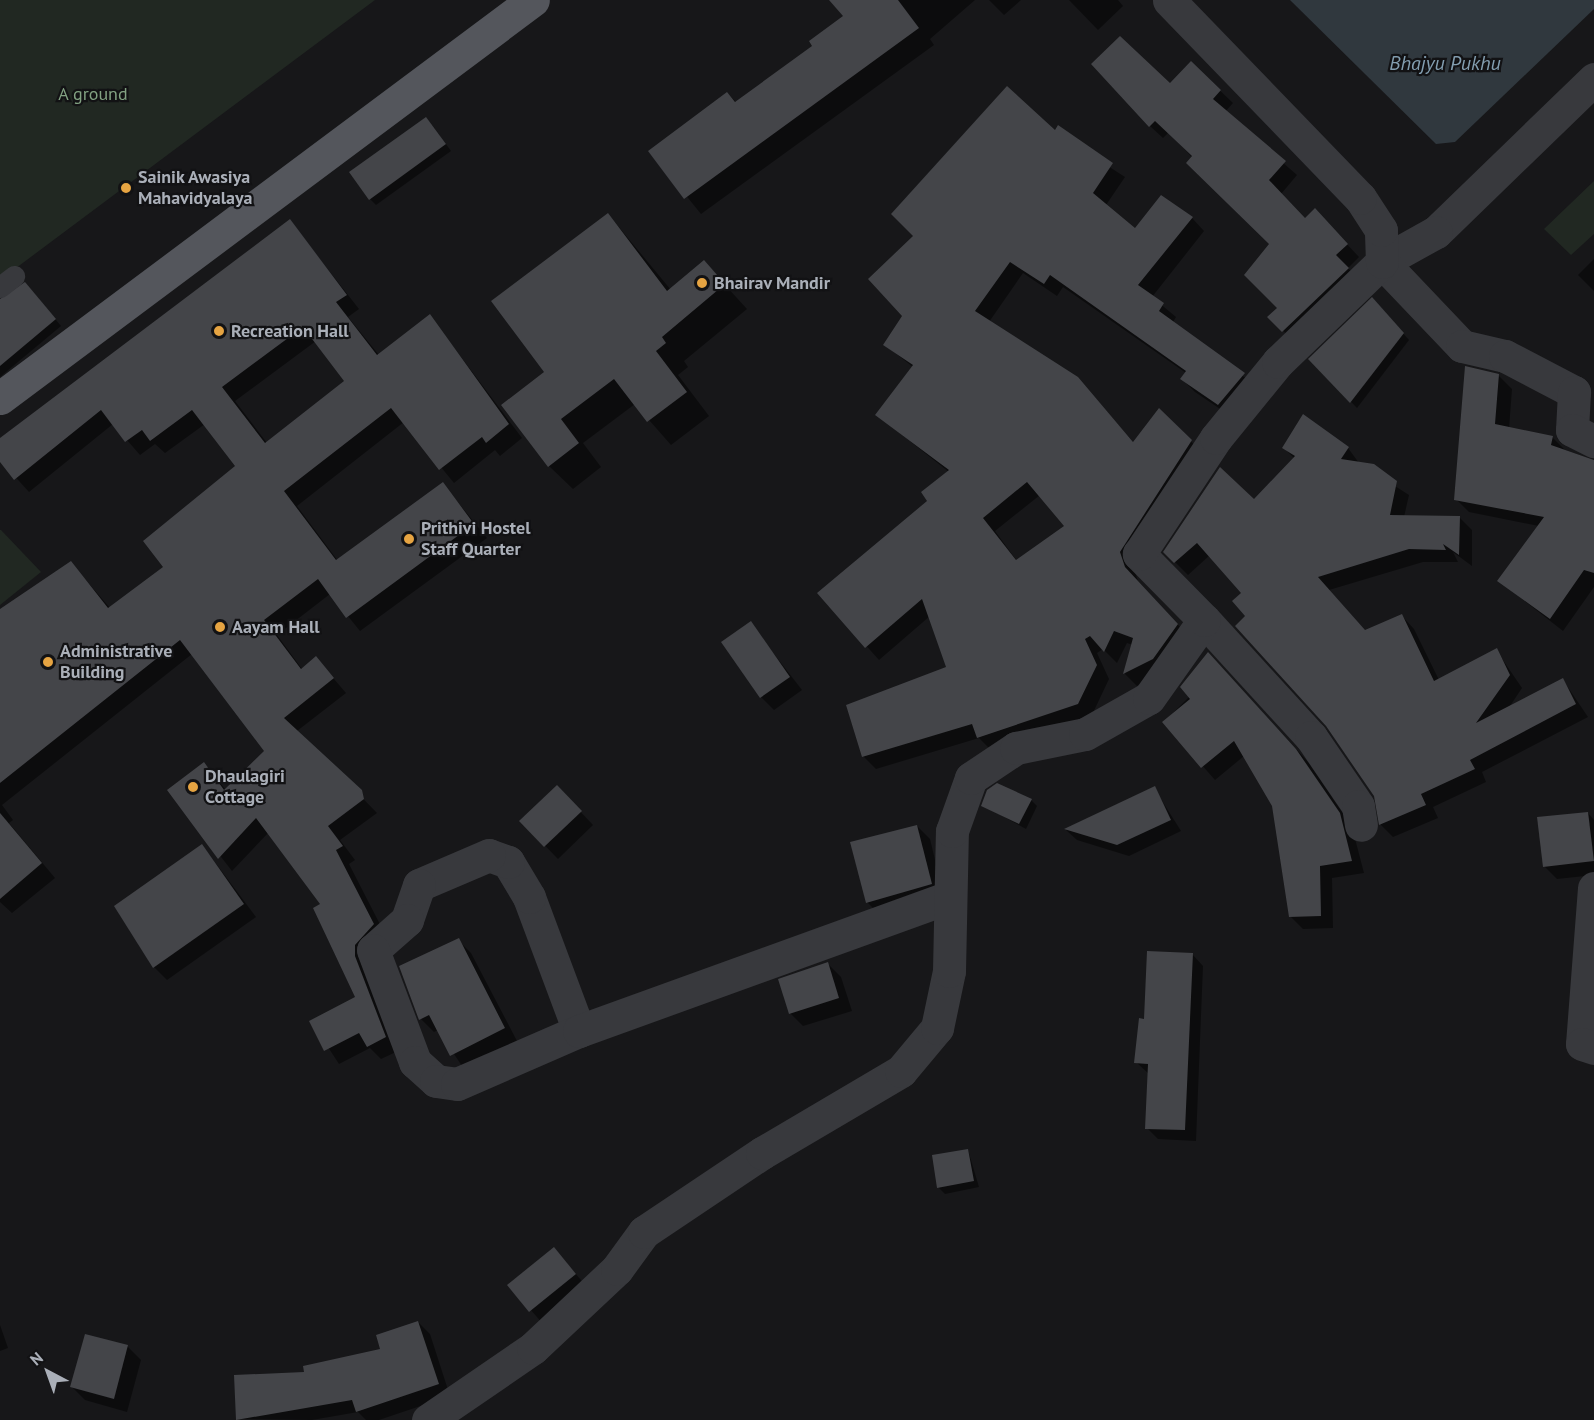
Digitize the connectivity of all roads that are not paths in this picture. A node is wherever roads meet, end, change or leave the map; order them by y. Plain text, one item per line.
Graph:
1 (1169, 0) edge
2 (522, 3) edge
3 (1594, 79) edge
4 (1382, 262) junction
5 (0, 398) edge
6 (1594, 441) edge
7 (1204, 620) junction
8 (1361, 825) dead end
9 (1594, 888) edge
10 (947, 898) junction
11 (579, 1031) junction
12 (1594, 1048) edge
13 (428, 1420) edge

1 - 4 street
2 - 5 main road
3 - 4 street
4 - 6 street
4 - 7 street
7 - 8 street
7 - 10 street
9 - 12 street
10 - 11 street
10 - 13 street
11 - 11 street

